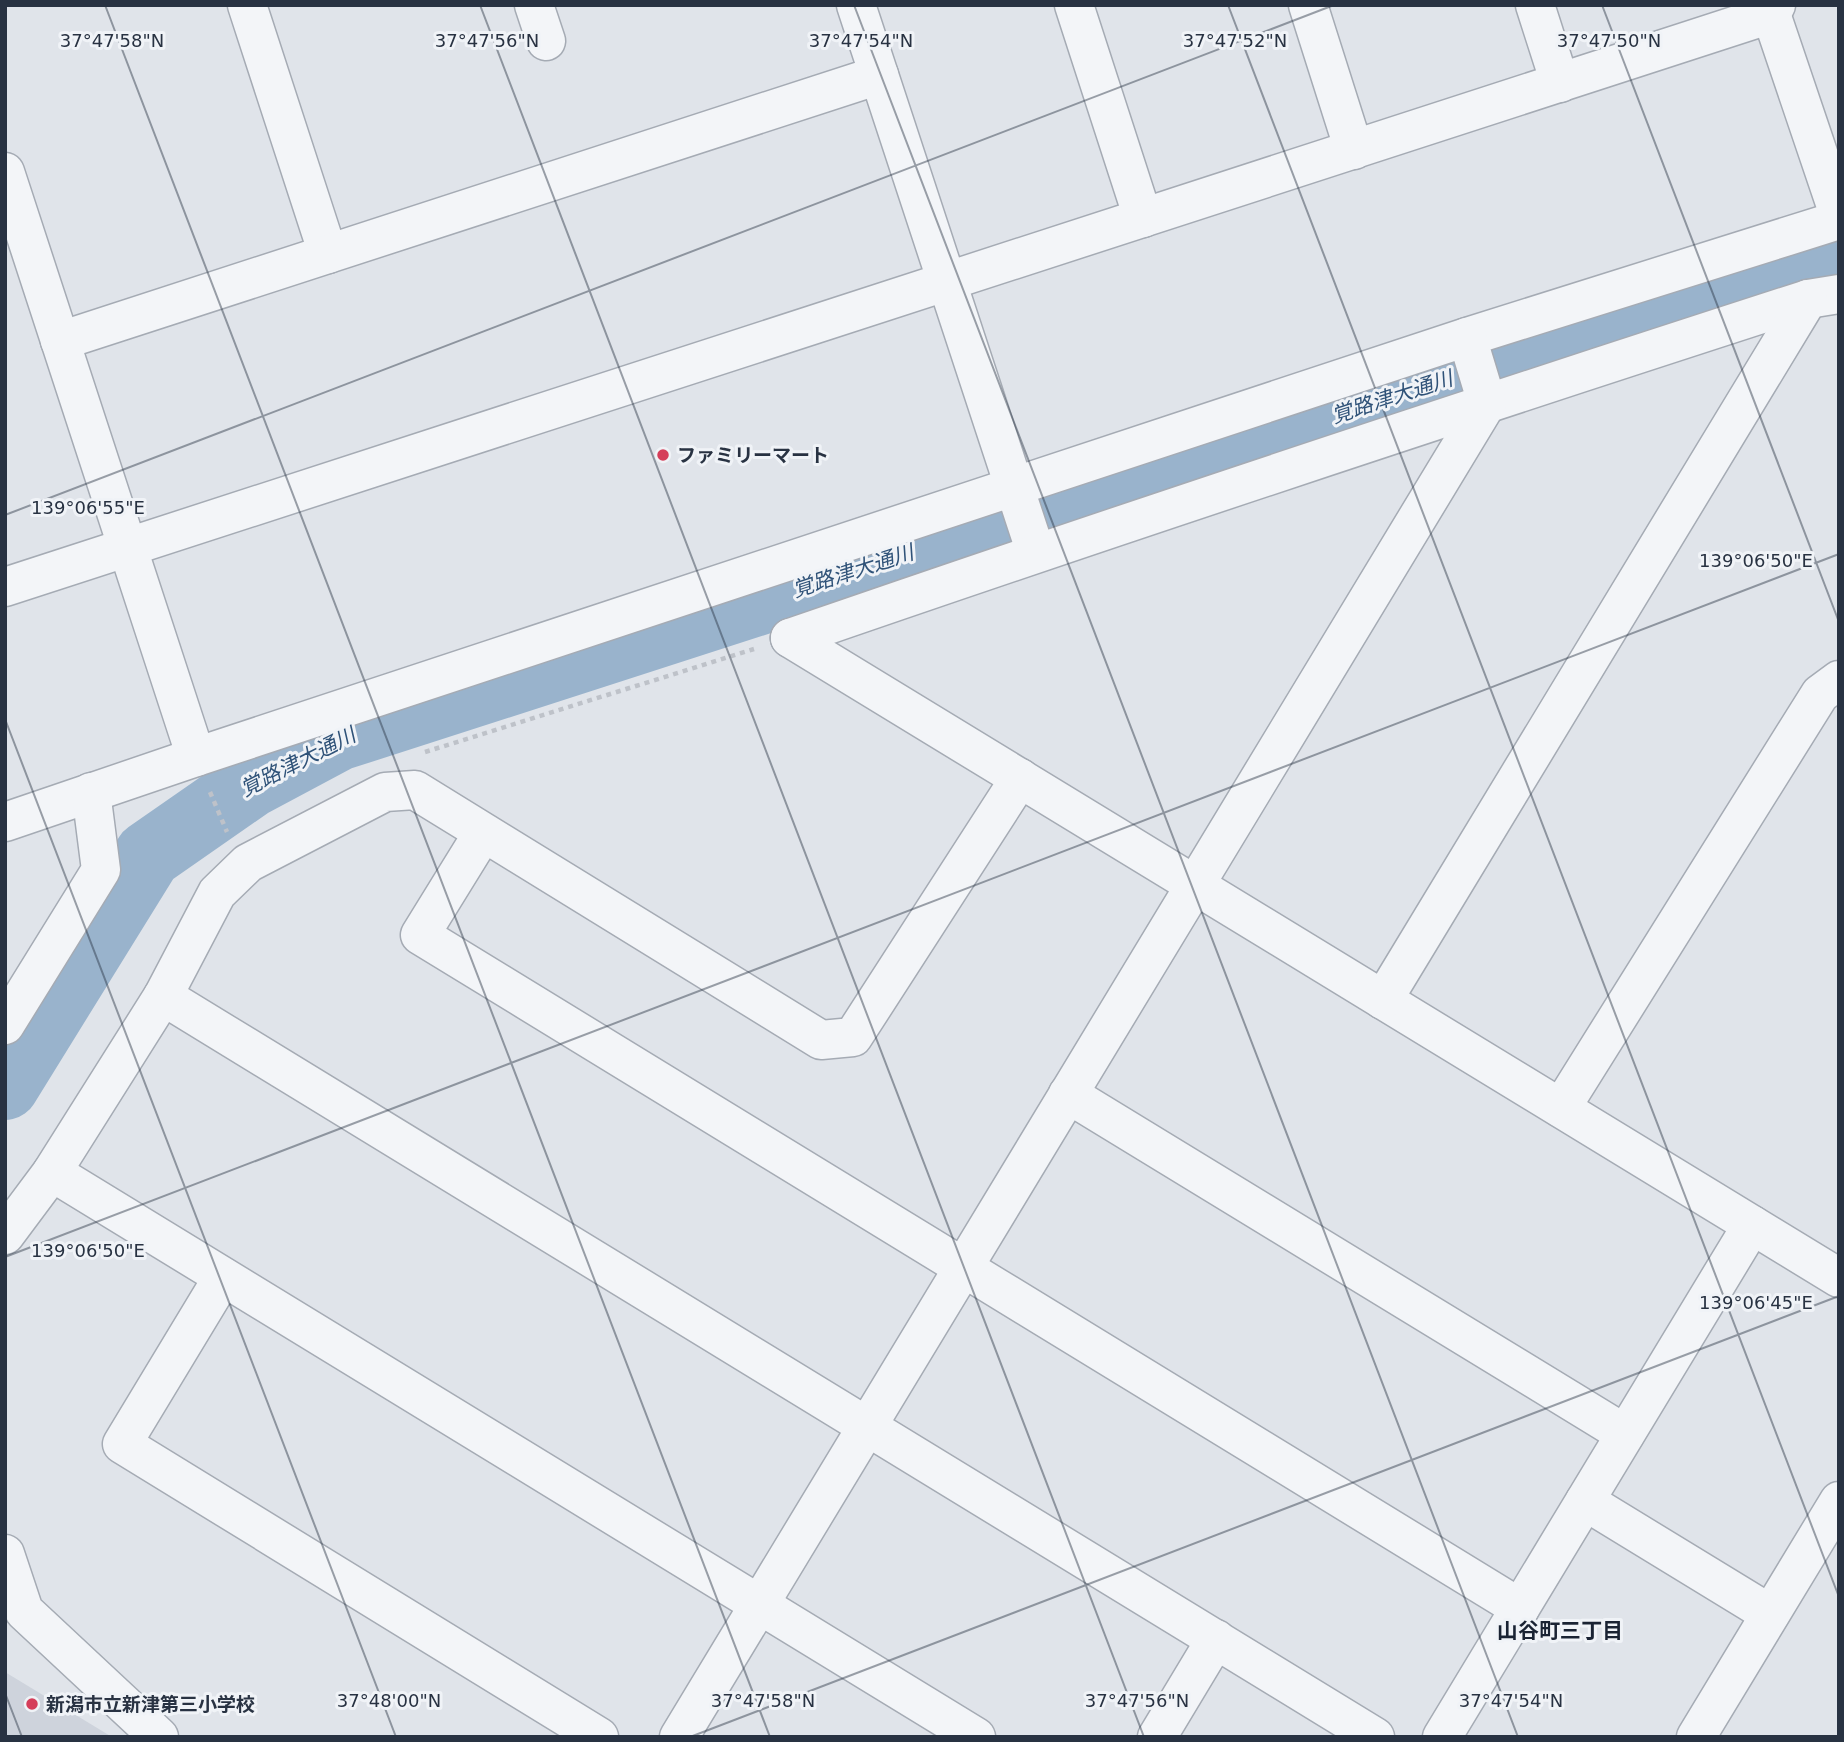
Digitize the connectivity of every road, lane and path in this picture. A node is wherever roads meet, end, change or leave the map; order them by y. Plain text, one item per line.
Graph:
1 (247, 5) edge
2 (856, 5) edge
3 (1074, 5) edge
4 (1308, 5) edge
5 (1535, 5) edge
6 (1772, 8) edge
7 (879, 75) junction
8 (1560, 83) junction
9 (1354, 149) junction
10 (5, 172) edge
11 (1839, 215) edge
12 (1143, 218) junction
13 (1839, 220) edge
14 (328, 254) junction
15 (946, 282) junction
16 (1824, 296) edge
17 (1467, 337) junction
18 (60, 341) junction
19 (1487, 402) junction
20 (1012, 486) junction
21 (128, 548) junction
22 (1036, 553) junction
23 (5, 587) edge
24 (1839, 680) edge
25 (196, 757) junction
26 (1020, 778) junction
27 (92, 792) junction
28 (5, 822) edge
29 (483, 832) junction
30 (229, 838) dead end
31 (1195, 885) junction
32 (163, 996) junction
33 (1383, 1000) junction
34 (5, 1025) edge
35 (1068, 1094) junction
36 (1561, 1108) junction
37 (52, 1171) junction
38 (1752, 1225) junction
39 (5, 1235) edge
40 (963, 1268) junction
41 (223, 1277) junction
42 (1839, 1278) edge
43 (867, 1426) junction
44 (1625, 1434) junction
45 (1585, 1500) junction
46 (1839, 1501) edge
47 (5, 1554) edge
48 (759, 1604) junction
49 (1520, 1608) junction
50 (1770, 1614) junction
51 (15, 1618) edge
52 (1216, 1639) junction
53 (159, 1737) edge
54 (599, 1737) edge
55 (679, 1737) edge
56 (976, 1737) edge
57 (1157, 1737) edge
58 (1375, 1737) edge
59 (1442, 1737) edge
60 (1696, 1737) edge

1 - 14 street
2 - 7 street
3 - 12 street
4 - 9 street
5 - 8 street
6 - 8 street
6 - 11 street
7 - 14 street
7 - 15 street
8 - 9 street
9 - 12 street
10 - 18 street
12 - 15 street
13 - 17 street
14 - 18 street
15 - 20 street
15 - 21 street
16 - 19 street
16 - 33 street
17 - 19 street
17 - 20 street
18 - 21 street
19 - 22 street
19 - 31 street
20 - 22 street
20 - 25 street
21 - 23 street
21 - 25 street
22 - 26 street
24 - 36 street
25 - 27 street
25 - 30 path
26 - 29 street
26 - 31 street
27 - 28 street
27 - 34 street
29 - 32 street
29 - 40 street
31 - 33 street
31 - 35 street
32 - 37 street
32 - 43 street
33 - 36 street
35 - 40 street
35 - 44 street
36 - 38 street
37 - 39 street
37 - 41 street
38 - 42 street
38 - 44 street
40 - 43 street
40 - 49 street
41 - 48 street
41 - 54 street
43 - 48 street
43 - 52 street
44 - 45 street
45 - 49 street
45 - 50 street
46 - 50 street
47 - 51 street
48 - 55 street
48 - 56 street
49 - 59 street
50 - 60 street
51 - 53 street
52 - 57 street
52 - 58 street

